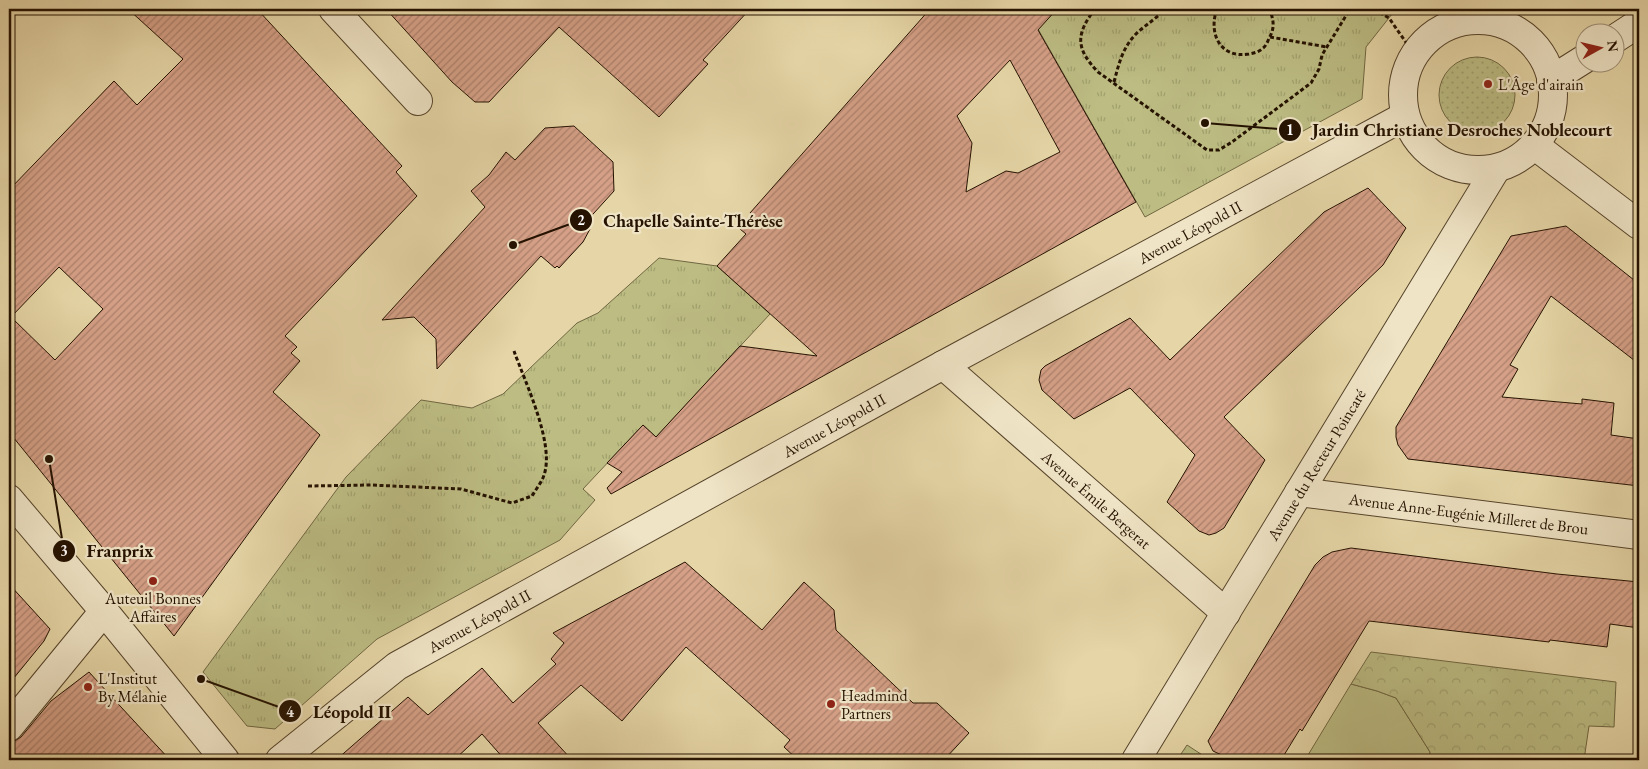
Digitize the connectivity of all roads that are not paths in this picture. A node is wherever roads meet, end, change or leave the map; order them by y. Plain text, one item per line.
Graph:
1 (333, 9) edge
2 (1476, 14) edge
3 (1639, 23) edge
4 (1626, 31) edge
5 (1576, 64) edge
6 (1551, 80) junction
7 (418, 101) dead end
8 (1406, 116) junction
9 (1534, 145) junction
10 (1496, 169) junction
11 (1639, 225) edge
12 (943, 365) junction
13 (1299, 492) junction
14 (9, 499) edge
15 (1639, 535) edge
16 (104, 611) junction
17 (1226, 613) junction
18 (9, 727) edge
19 (225, 760) edge
20 (280, 760) edge
21 (1136, 760) edge

1 - 7 street
2 - 6 street
2 - 8 street
3 - 4 street
5 - 6 street
6 - 9 street
8 - 10 street
8 - 12 street, Avenue Léopold II
9 - 10 street
9 - 11 street
10 - 13 street, Avenue du Recteur Poincaré
12 - 17 street, Avenue Émile Bergerat
12 - 20 street, Avenue Léopold II
13 - 15 street, Avenue Anne-Eugénie Milleret de Brou
13 - 17 street, Avenue du Recteur Poincaré
14 - 16 street
16 - 18 street
16 - 19 street
17 - 21 street, Avenue du Recteur Poincaré

